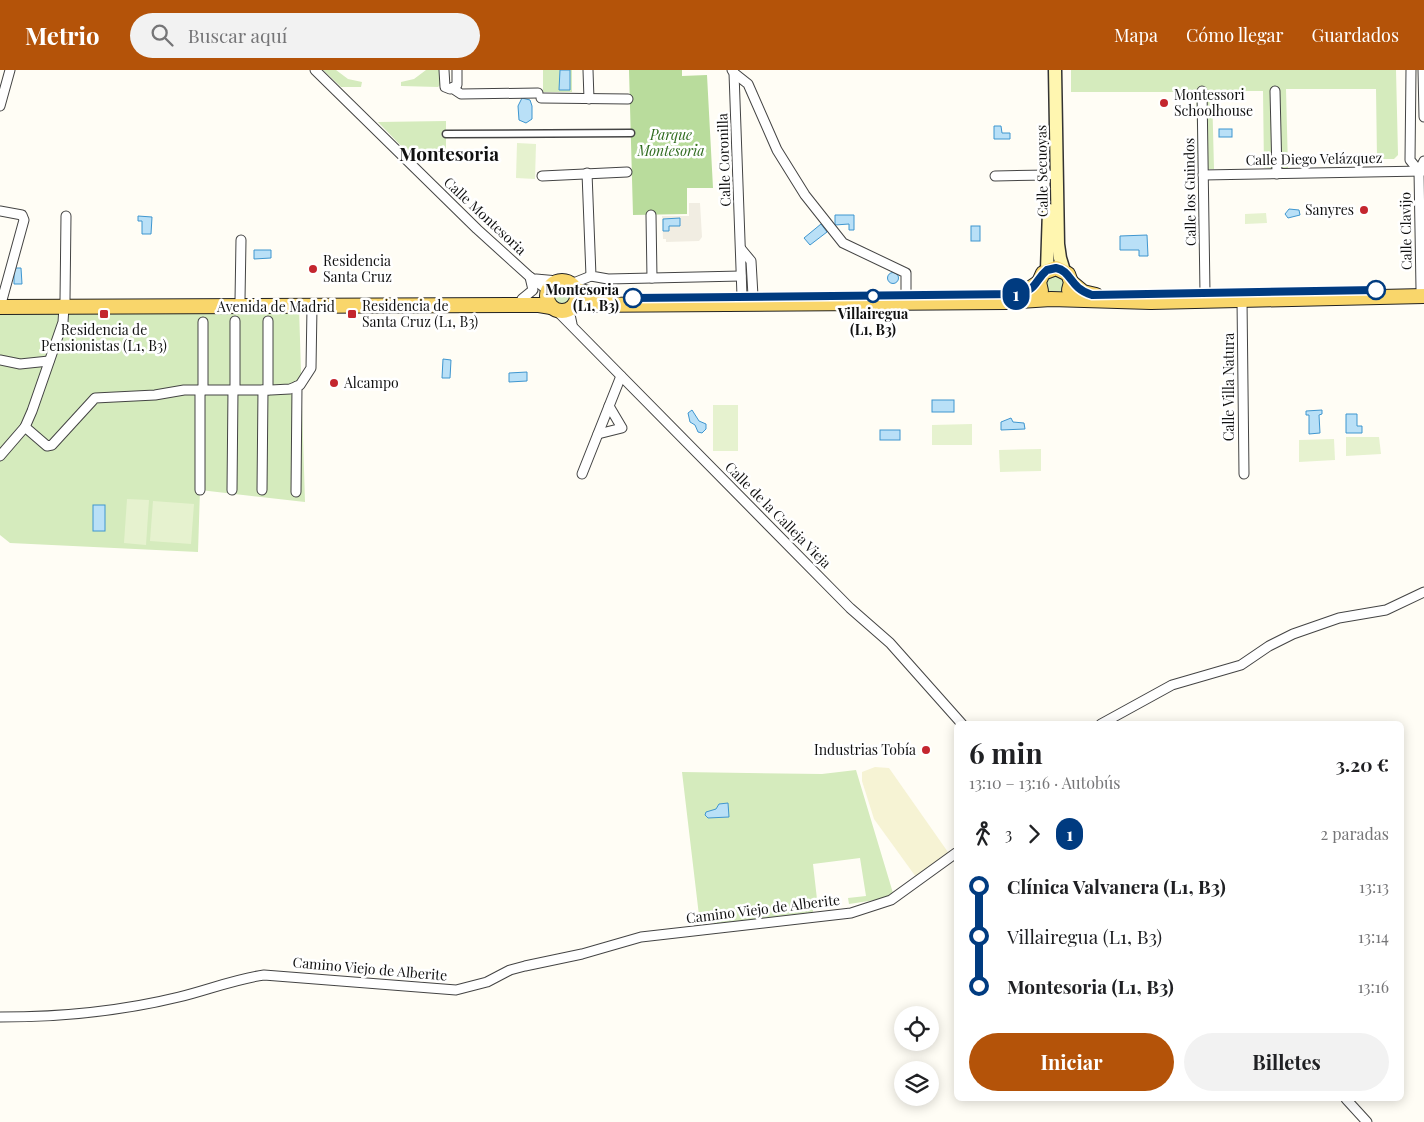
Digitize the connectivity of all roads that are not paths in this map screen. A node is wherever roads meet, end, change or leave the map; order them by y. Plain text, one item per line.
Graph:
1 (10, 70) edge
2 (315, 70) edge
3 (444, 70) edge
4 (457, 70) edge
5 (588, 70) edge
6 (1048, 70) edge
7 (1055, 70) edge
8 (1410, 70) edge
9 (1423, 70) edge
10 (733, 72) edge
11 (452, 88) junction
12 (1202, 91) dead end
13 (1275, 91) dead end
14 (588, 99) junction
15 (628, 99) dead end
16 (0, 106) edge
17 (1424, 117) edge
18 (631, 133) dead end
19 (446, 134) dead end
20 (1424, 161) edge
21 (1421, 171) edge
22 (627, 172) dead end
23 (587, 173) junction
24 (1277, 174) junction
25 (1049, 175) junction
26 (1204, 175) junction
27 (542, 176) dead end
28 (995, 176) dead end
29 (0, 211) edge
30 (652, 215) dead end
31 (66, 216) dead end
32 (241, 240) dead end
33 (741, 250) junction
34 (1047, 270) junction
35 (591, 276) junction
36 (741, 276) junction
37 (1068, 276) junction
38 (530, 277) junction
39 (652, 278) junction
40 (1039, 282) junction
41 (1423, 291) edge
42 (1205, 293) junction
43 (747, 296) junction
44 (906, 296) junction
45 (561, 297) junction
46 (522, 299) junction
47 (1055, 299) junction
48 (240, 300) junction
49 (1242, 300) junction
50 (1, 303) edge
51 (64, 304) junction
52 (312, 307) junction
53 (235, 321) dead end
54 (268, 321) dead end
55 (203, 322) dead end
56 (0, 360) edge
57 (49, 362) junction
58 (621, 376) junction
59 (297, 386) junction
60 (202, 390) junction
61 (234, 390) junction
62 (266, 390) junction
63 (609, 406) junction
64 (25, 427) junction
65 (598, 434) junction
66 (0, 456) edge
67 (582, 474) dead end
68 (1244, 474) dead end
69 (200, 490) dead end
70 (232, 490) dead end
71 (262, 490) dead end
72 (296, 492) dead end
73 (1424, 592) edge
74 (959, 721) edge
75 (1106, 721) edge
76 (954, 854) edge
77 (0, 1017) edge
78 (1348, 1101) edge
79 (1366, 1122) edge

1 - 16 street
2 - 38 street, Calle Montesoria
3 - 11 street
4 - 11 street
5 - 14 street
6 - 25 main road, Calle Secuoyas
7 - 37 main road, Calle Secuoyas
8 - 21 street, Calle Clavijo
9 - 17 street
10 - 33 street, Calle Coronilla
10 - 44 street
11 - 14 street
12 - 26 street, Calle los Guindos
13 - 24 street
14 - 15 street
18 - 19 street
20 - 21 street, Calle Clavijo
21 - 24 street, Calle Diego Velázquez
21 - 41 street, Calle Clavijo
22 - 23 street
23 - 27 street
23 - 35 street
24 - 26 street, Calle Diego Velázquez
25 - 28 street
25 - 34 main road, Calle Secuoyas
26 - 42 street, Calle los Guindos
29 - 50 street
30 - 39 street
31 - 51 street
32 - 48 street
33 - 36 street, Calle Coronilla
33 - 43 street, Calle Coronilla
34 - 37 main road
34 - 40 main road
35 - 39 street
35 - 45 street
36 - 39 street
36 - 43 street, Calle Coronilla
37 - 42 main road
37 - 47 main road
38 - 45 street, Calle Montesoria
38 - 45 street
38 - 46 street
40 - 44 main road, Avenida de Madrid
40 - 47 main road
41 - 42 main road
41 - 49 main road, Avenida de Madrid
43 - 44 main road, Avenida de Madrid
43 - 45 main road, Avenida de Madrid
45 - 46 main road, Avenida de Madrid
45 - 47 main road, Avenida de Madrid
45 - 52 main road, Avenida de Madrid
45 - 58 street, Calle de la Calleja Vieja
46 - 48 main road, Avenida de Madrid
47 - 49 main road, Avenida de Madrid
48 - 51 main road, Avenida de Madrid
49 - 68 street, Calle Villa Natura
50 - 51 main road, Avenida de Madrid
51 - 52 main road, Avenida de Madrid
51 - 57 street
52 - 59 street
53 - 61 street
54 - 62 street
55 - 60 street
56 - 57 street
57 - 64 street
58 - 63 street
58 - 74 street, Calle de la Calleja Vieja
59 - 62 street
59 - 72 street
60 - 61 street
60 - 64 street
60 - 69 street
61 - 62 street
61 - 70 street
62 - 71 street
63 - 65 street
63 - 65 street
64 - 66 street
65 - 67 street
73 - 75 street
76 - 77 street, Camino Viejo de Alberite
78 - 79 street

